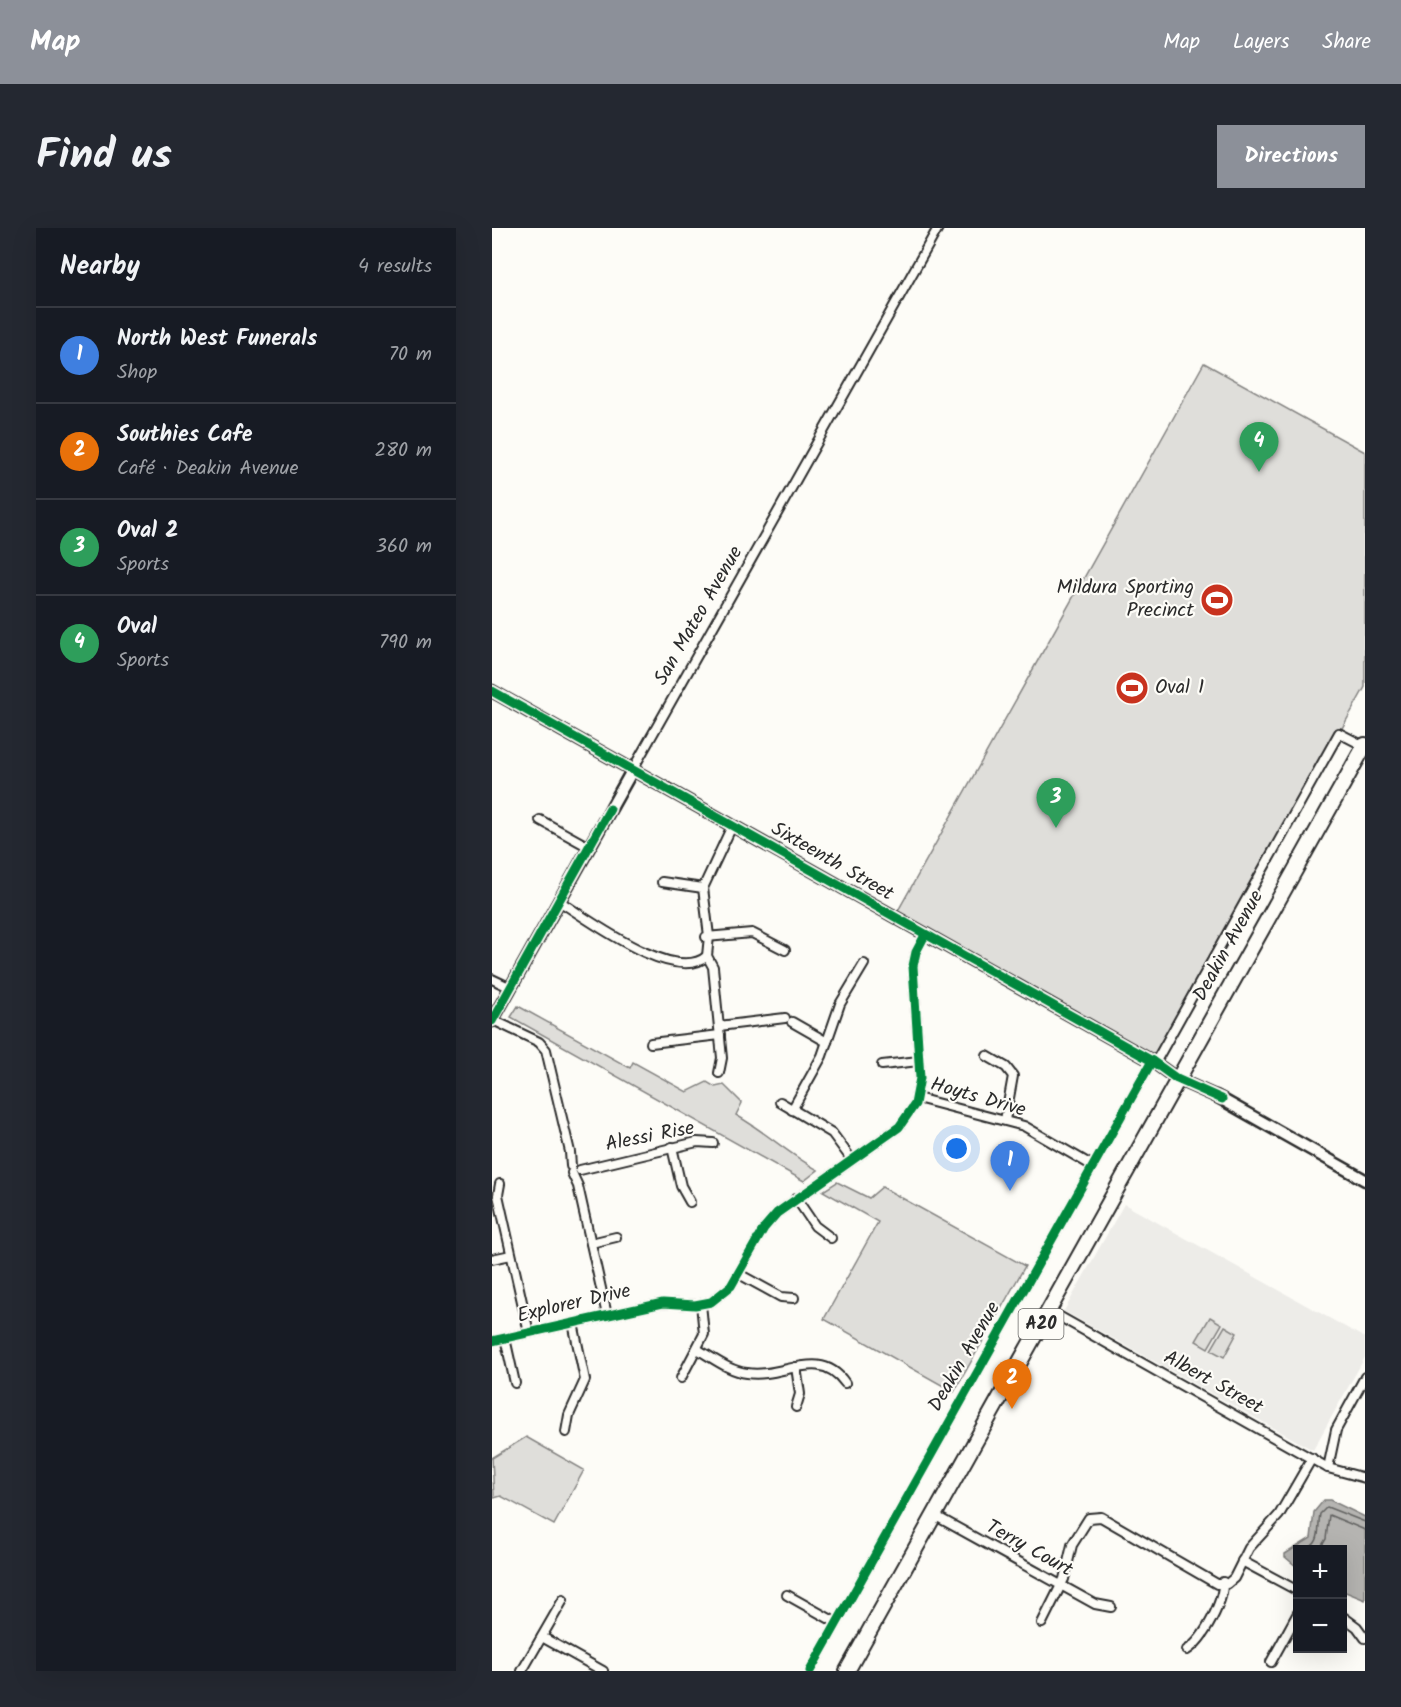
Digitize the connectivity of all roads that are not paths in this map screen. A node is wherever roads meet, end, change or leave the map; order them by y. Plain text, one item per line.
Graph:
1 (938, 228) edge
2 (492, 691) edge
3 (1364, 746) edge
4 (633, 769) junction
5 (540, 820) dead end
6 (735, 827) junction
7 (589, 847) junction
8 (662, 882) dead end
9 (703, 888) junction
10 (557, 904) junction
11 (707, 936) junction
12 (928, 936) junction
13 (785, 950) dead end
14 (705, 956) junction
15 (864, 964) dead end
16 (492, 980) edge
17 (510, 990) junction
18 (494, 1019) edge
19 (718, 1026) junction
20 (720, 1035) junction
21 (827, 1042) junction
22 (651, 1043) dead end
23 (987, 1056) dead end
24 (919, 1061) junction
25 (1153, 1062) junction
26 (882, 1065) dead end
27 (718, 1073) dead end
28 (1179, 1076) junction
29 (917, 1098) junction
30 (780, 1102) dead end
31 (792, 1110) junction
32 (1005, 1120) junction
33 (713, 1143) dead end
34 (672, 1147) junction
35 (852, 1160) junction
36 (1093, 1166) junction
37 (576, 1169) junction
38 (1365, 1180) edge
39 (500, 1184) dead end
40 (795, 1198) junction
41 (690, 1202) dead end
42 (616, 1237) dead end
43 (831, 1238) dead end
44 (591, 1243) junction
45 (511, 1255) junction
46 (492, 1259) edge
47 (739, 1274) junction
48 (794, 1298) dead end
49 (701, 1304) junction
50 (1048, 1310) junction
51 (607, 1315) junction
52 (573, 1323) junction
53 (529, 1332) junction
54 (505, 1338) junction
55 (492, 1341) edge
56 (697, 1349) junction
57 (796, 1367) junction
58 (1365, 1377) edge
59 (681, 1378) dead end
60 (515, 1383) dead end
61 (845, 1383) dead end
62 (796, 1407) dead end
63 (566, 1432) dead end
64 (1312, 1458) junction
65 (1328, 1468) junction
66 (1365, 1478) edge
67 (934, 1515) junction
68 (1242, 1561) junction
69 (1223, 1583) junction
70 (1062, 1586) junction
71 (1293, 1588) edge
72 (787, 1595) dead end
73 (563, 1600) dead end
74 (1111, 1607) dead end
75 (1347, 1619) edge
76 (1293, 1622) edge
77 (837, 1623) junction
78 (1042, 1623) dead end
79 (542, 1637) junction
80 (1365, 1638) edge
81 (1188, 1650) dead end
82 (1271, 1662) dead end
83 (522, 1671) edge
84 (603, 1671) edge
85 (810, 1671) edge
86 (847, 1671) edge

1 - 4 street, San Mateo Avenue
2 - 4 street, Sixteenth Street
3 - 25 street, Deakin Avenue
3 - 28 highway, Deakin Avenue / A20
4 - 6 street, Sixteenth Street
4 - 7 street, San Mateo Avenue
5 - 7 street
6 - 9 street
6 - 12 street, Sixteenth Street
7 - 10 street, San Mateo Avenue
8 - 9 street
9 - 11 street
10 - 14 street
10 - 17 street, San Mateo Avenue
11 - 13 street
11 - 14 street
12 - 24 street
12 - 25 street, Sixteenth Street
14 - 19 street
15 - 21 street
16 - 17 street
17 - 18 street, San Mateo Avenue
18 - 37 street
19 - 20 street
19 - 21 street
20 - 22 street
20 - 27 street
21 - 31 street
23 - 32 street
24 - 26 street
24 - 29 street
25 - 28 street, Sixteenth Street
25 - 36 street, Deakin Avenue
28 - 38 street, Sixteenth Street
28 - 50 highway, Deakin Avenue / A20
29 - 32 street, Hoyts Drive
29 - 35 street
30 - 31 street
31 - 35 street
32 - 36 street, Hoyts Drive
33 - 34 street, Alessi Rise
34 - 37 street, Alessi Rise
34 - 41 street
35 - 40 street
36 - 77 street, Deakin Avenue
37 - 44 street
39 - 45 street
40 - 43 street
40 - 47 street
42 - 44 street
44 - 51 street
45 - 46 street
45 - 53 street
47 - 48 street
47 - 49 street
49 - 51 street, Explorer Drive
49 - 56 street
50 - 64 street, Albert Street
50 - 67 highway, Deakin Avenue / A20
51 - 52 street, Explorer Drive
52 - 53 street, Explorer Drive
52 - 63 street
53 - 54 street, Explorer Drive
54 - 55 street, Explorer Drive
54 - 60 street
56 - 57 street
56 - 59 street
57 - 61 street
57 - 62 street
58 - 65 street
64 - 65 street, Albert Street
64 - 68 street
65 - 66 street, Albert Street
67 - 70 street, Terry Court
67 - 86 highway, Deakin Avenue / A20
68 - 69 street
68 - 71 street
69 - 70 street
69 - 81 street
70 - 74 street, Terry Court
70 - 78 street
72 - 77 street
73 - 79 street
75 - 80 street
76 - 82 street
77 - 85 street, Deakin Avenue
79 - 83 street
79 - 84 street

